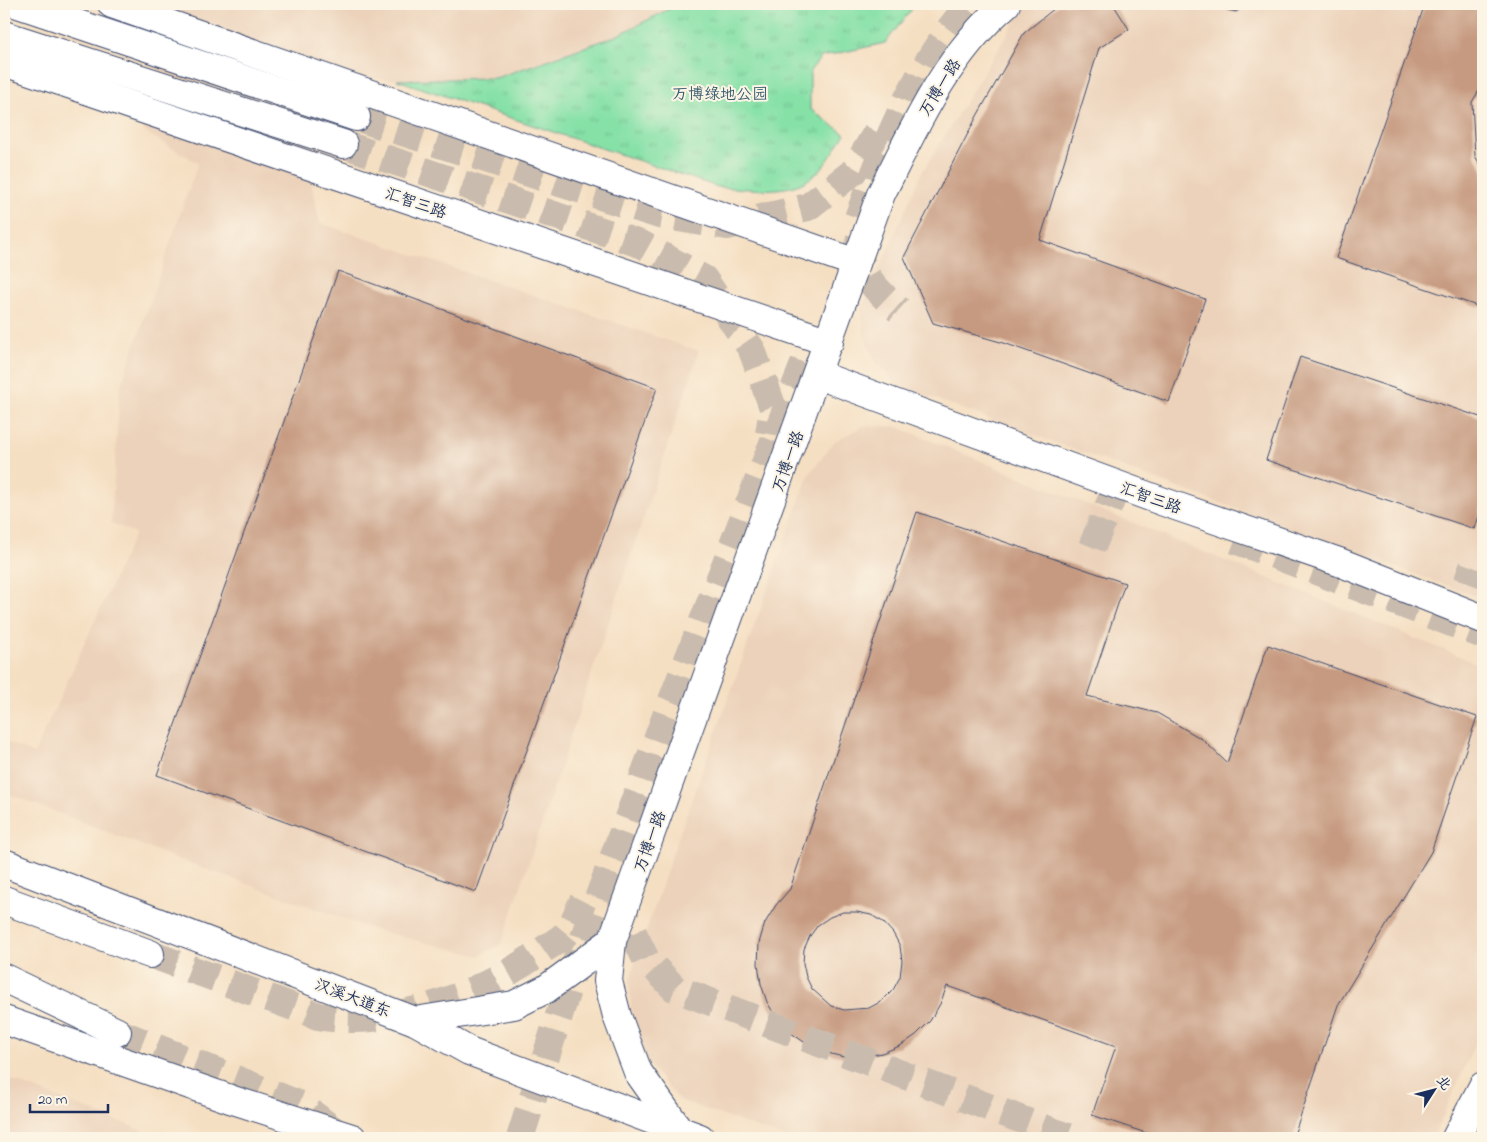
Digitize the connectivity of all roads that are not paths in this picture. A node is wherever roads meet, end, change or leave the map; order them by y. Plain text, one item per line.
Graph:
1 (18, 4) edge
2 (112, 4) edge
3 (1006, 4) edge
4 (4, 35) edge
5 (4, 62) edge
6 (356, 117) tunnel mouth
7 (343, 144) tunnel mouth
8 (856, 263) junction
9 (829, 342) junction
10 (818, 375) junction
11 (1483, 619) edge
12 (4, 863) edge
13 (4, 900) edge
14 (612, 941) junction
15 (150, 954) tunnel mouth
16 (4, 978) edge
17 (4, 1020) edge
18 (415, 1021) junction
19 (117, 1032) tunnel mouth
20 (1483, 1086) edge
21 (690, 1135) edge
22 (340, 1136) edge
23 (1456, 1138) edge

1 - 6 street
2 - 8 street
3 - 8 street, 万博一路
4 - 7 street
5 - 9 street, 汇智三路
8 - 9 street, 万博一路
9 - 10 street, 万博一路
10 - 11 street, 汇智三路
10 - 14 street, 万博一路
12 - 18 street, 汉溪大道东
13 - 15 street
14 - 18 street
14 - 21 street, 万博一路
16 - 19 street
17 - 22 street
18 - 21 street, 汉溪大道东
20 - 23 street

